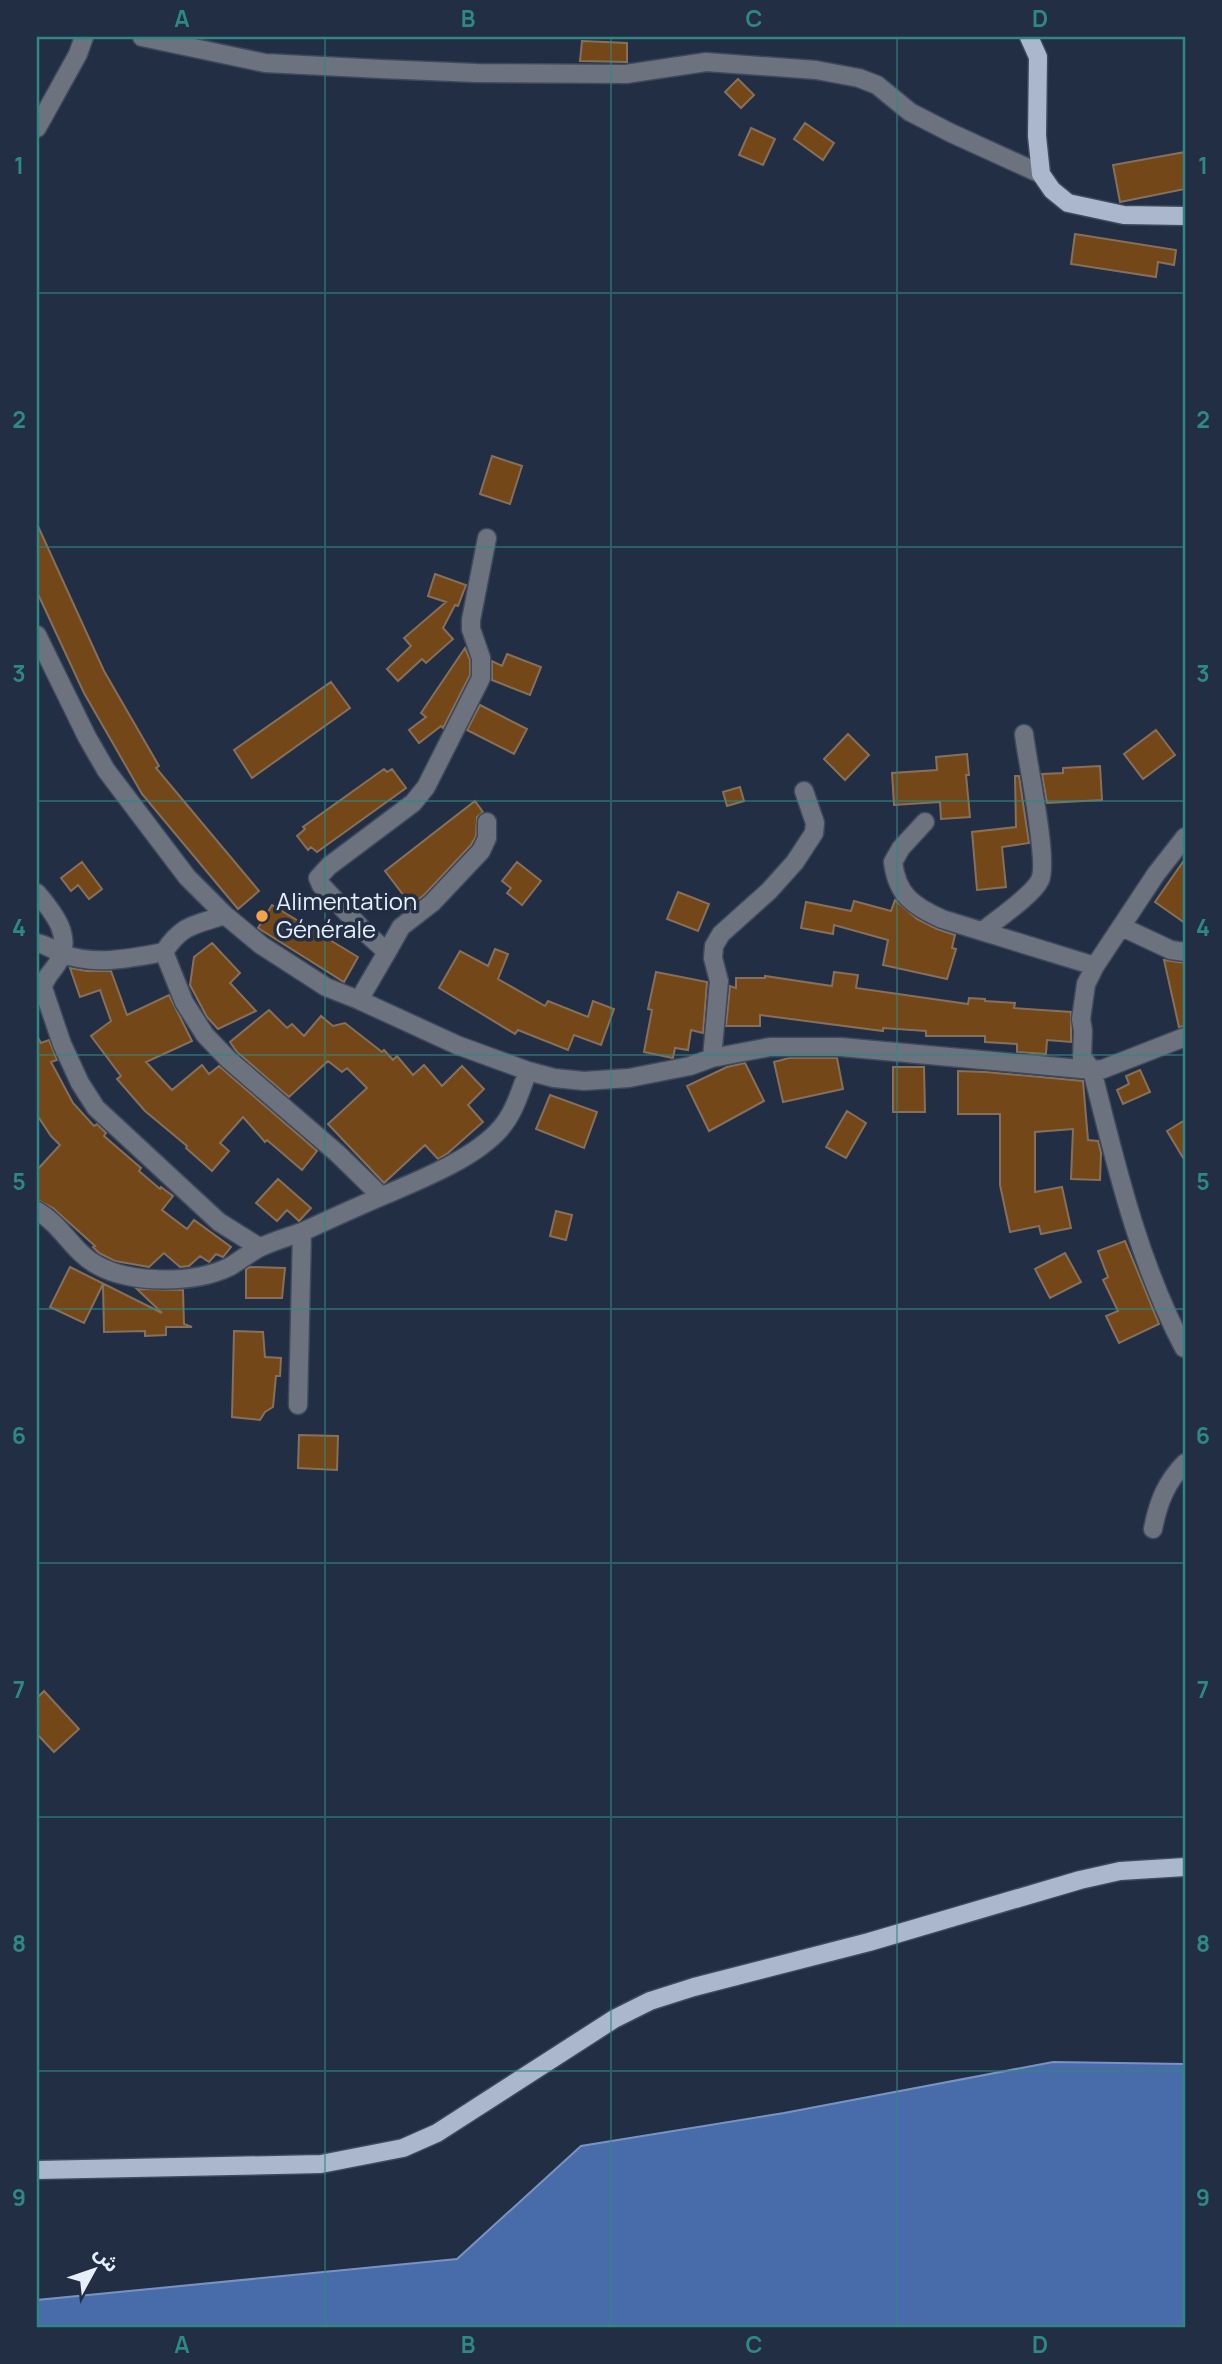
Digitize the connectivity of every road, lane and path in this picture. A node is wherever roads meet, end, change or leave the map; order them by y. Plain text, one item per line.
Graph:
1 (84, 37) edge
2 (142, 37) edge
3 (1029, 37) edge
4 (37, 128) edge
5 (1041, 174) junction
6 (1185, 216) edge
7 (487, 538) dead end
8 (37, 635) edge
9 (1024, 734) dead end
10 (804, 791) dead end
11 (487, 822) dead end
12 (925, 822) dead end
13 (1185, 838) edge
14 (37, 893) edge
15 (225, 915) junction
16 (1122, 927) junction
17 (983, 931) junction
18 (37, 943) edge
19 (164, 952) junction
20 (387, 952) junction
21 (1185, 952) edge
22 (63, 954) junction
23 (1095, 966) junction
24 (359, 1000) junction
25 (1185, 1037) edge
26 (712, 1058) junction
27 (1092, 1070) junction
28 (528, 1071) junction
29 (381, 1196) junction
30 (37, 1211) edge
31 (302, 1232) junction
32 (259, 1247) junction
33 (1184, 1348) edge
34 (298, 1405) dead end
35 (1185, 1463) edge
36 (1153, 1529) dead end
37 (1185, 1867) edge
38 (37, 2170) edge

1 - 4 street
2 - 5 street
3 - 5 main road
5 - 6 main road
7 - 20 street
8 - 15 street
9 - 17 street
10 - 26 street
11 - 20 street
12 - 17 street
13 - 16 street
14 - 22 street
15 - 19 street
15 - 24 street
16 - 21 street
16 - 23 street
17 - 23 street
18 - 22 street
19 - 22 street
19 - 29 street
20 - 24 street
22 - 32 street
23 - 27 street
24 - 28 street
25 - 27 street
26 - 27 street
26 - 28 street
27 - 33 street
28 - 29 street
29 - 31 street
30 - 32 street
31 - 32 street
31 - 34 street
35 - 36 street
37 - 38 main road

